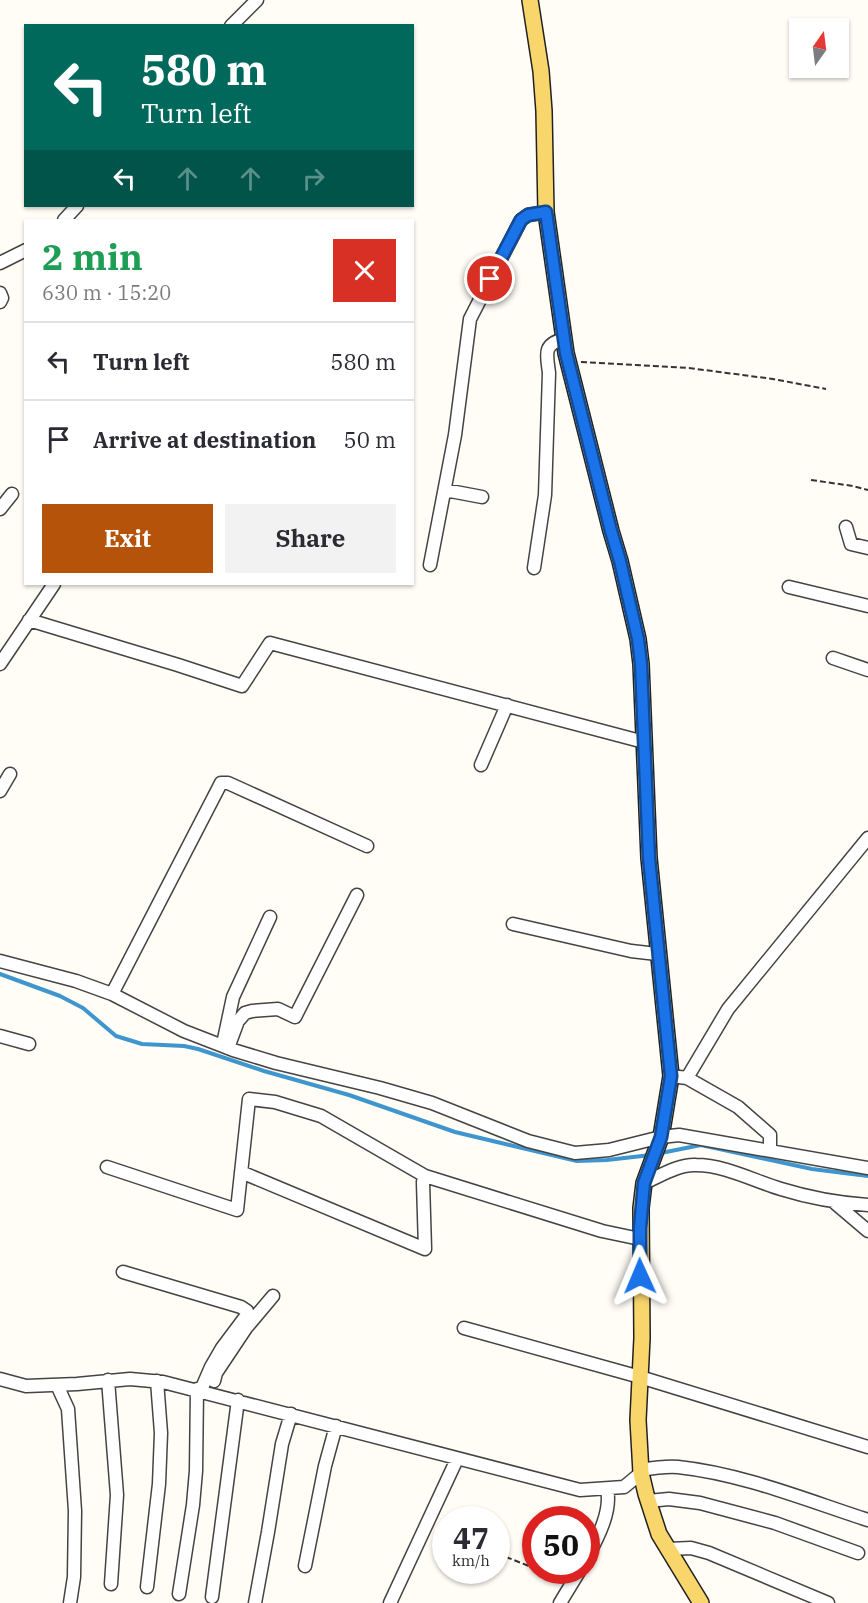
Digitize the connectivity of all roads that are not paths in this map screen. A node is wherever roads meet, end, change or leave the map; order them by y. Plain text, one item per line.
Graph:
1 (257, 0) edge
2 (530, 0) edge
3 (233, 24) edge
4 (76, 207) edge
5 (546, 212) junction
6 (65, 219) edge
7 (24, 251) edge
8 (0, 263) edge
9 (0, 293) edge
10 (0, 302) edge
11 (564, 339) junction
12 (445, 490) junction
13 (12, 494) dead end
14 (482, 497) dead end
15 (0, 509) edge
16 (846, 527) dead end
17 (868, 548) edge
18 (430, 565) dead end
19 (534, 568) dead end
20 (53, 585) edge
21 (789, 586) dead end
22 (868, 606) edge
23 (29, 620) junction
24 (832, 658) dead end
25 (0, 664) edge
26 (868, 670) edge
27 (507, 705) junction
28 (644, 742) junction
29 (481, 765) dead end
30 (10, 774) dead end
31 (0, 791) edge
32 (868, 838) edge
33 (367, 846) dead end
34 (357, 895) dead end
35 (270, 917) dead end
36 (513, 924) dead end
37 (657, 954) junction
38 (0, 961) edge
39 (112, 994) junction
40 (0, 1036) edge
41 (29, 1044) dead end
42 (225, 1047) junction
43 (671, 1076) junction
44 (687, 1078) junction
45 (661, 1137) junction
46 (770, 1150) junction
47 (107, 1167) dead end
48 (868, 1168) edge
49 (241, 1172) junction
50 (425, 1176) junction
51 (644, 1183) junction
52 (835, 1203) junction
53 (868, 1205) edge
54 (868, 1231) edge
55 (640, 1239) junction
56 (123, 1272) dead end
57 (273, 1296) dead end
58 (464, 1328) dead end
59 (640, 1377) junction
60 (0, 1379) edge
61 (108, 1380) junction
62 (157, 1381) junction
63 (57, 1385) junction
64 (202, 1391) junction
65 (238, 1400) junction
66 (291, 1414) junction
67 (336, 1426) junction
68 (868, 1446) edge
69 (457, 1459) junction
70 (641, 1471) junction
71 (607, 1489) junction
72 (648, 1502) junction
73 (868, 1520) edge
74 (600, 1529) edge
75 (668, 1549) junction
76 (858, 1553) dead end
77 (305, 1566) dead end
78 (111, 1584) dead end
79 (572, 1584) edge
80 (147, 1587) dead end
81 (179, 1594) dead end
82 (212, 1597) dead end
83 (70, 1603) edge
84 (255, 1603) edge
85 (390, 1603) edge
86 (560, 1603) edge
87 (701, 1603) edge
88 (828, 1603) edge

1 - 3 street
2 - 5 main road
4 - 6 street
5 - 11 main road
5 - 12 street
7 - 8 street
9 - 10 street
11 - 19 street
11 - 28 main road
12 - 14 street
12 - 18 street
13 - 15 street
16 - 17 street
20 - 23 street
21 - 22 street
23 - 25 street
23 - 27 street
24 - 26 street
27 - 28 street
27 - 29 street
28 - 37 main road
30 - 31 street
32 - 44 street
33 - 39 street
34 - 42 street
35 - 42 street
36 - 37 street
37 - 43 main road
38 - 39 street
39 - 42 street
40 - 41 street
42 - 45 street
43 - 44 street
43 - 45 main road
44 - 46 street
45 - 46 street
45 - 51 main road
46 - 48 street
47 - 49 street
49 - 50 street
49 - 50 street
50 - 55 street
51 - 52 street
51 - 55 main road
52 - 53 street
52 - 54 street
55 - 59 main road
56 - 64 street
57 - 64 street
58 - 59 street
59 - 68 street
59 - 70 main road
60 - 63 street
61 - 62 street
61 - 63 street
61 - 78 street
62 - 64 street
62 - 80 street
63 - 83 street
64 - 65 street
64 - 81 street
65 - 66 street
65 - 82 street
66 - 67 street
66 - 84 street
67 - 69 street
67 - 77 street
69 - 71 street
69 - 85 street
70 - 71 street
70 - 72 main road
70 - 73 street
71 - 74 street
72 - 75 main road
72 - 76 street
75 - 87 main road
75 - 88 street
79 - 86 street

